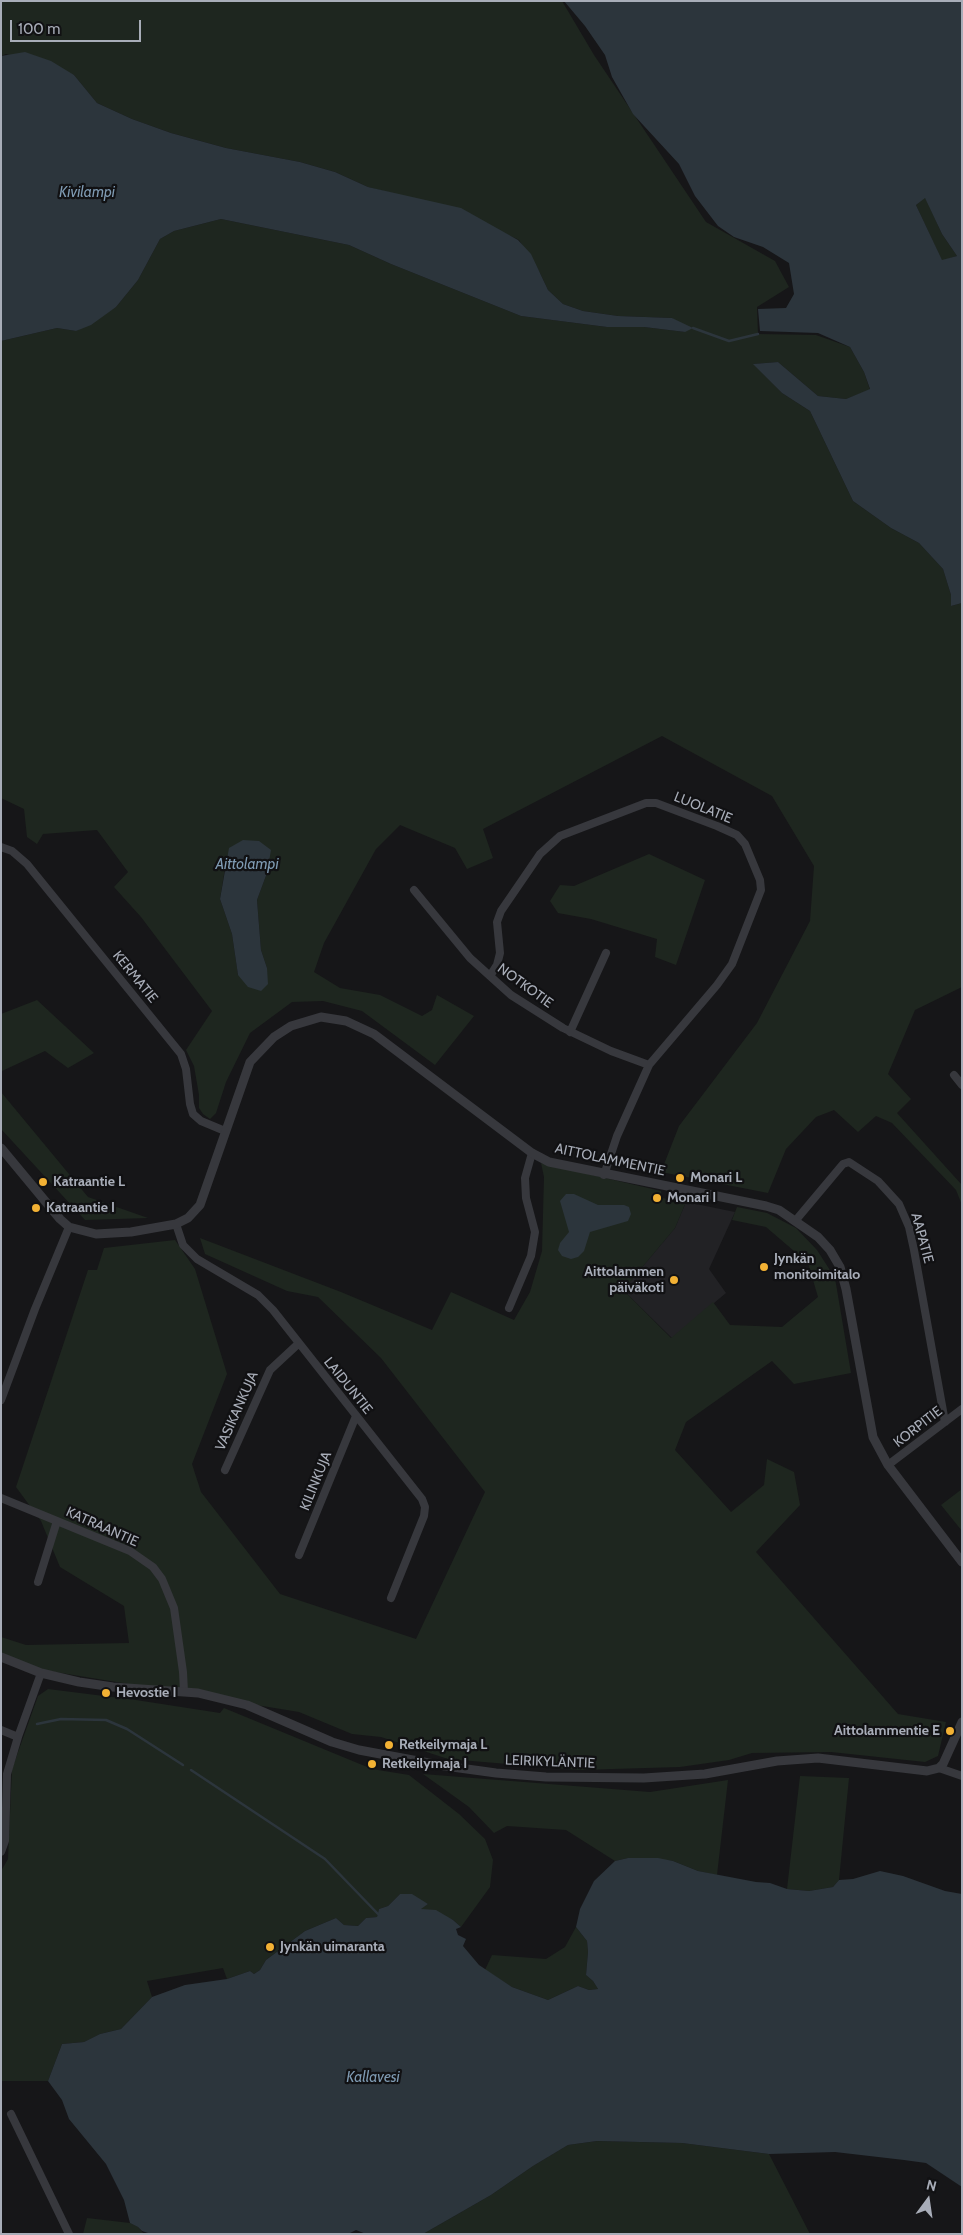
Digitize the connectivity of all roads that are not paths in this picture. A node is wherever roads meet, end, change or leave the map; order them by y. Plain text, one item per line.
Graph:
1 (1, 847) edge
2 (414, 890) dead end
3 (606, 953) dead end
4 (490, 976) junction
5 (570, 1032) junction
6 (649, 1065) junction
7 (954, 1075) dead end
8 (962, 1085) edge
9 (225, 1130) junction
10 (1, 1148) edge
11 (532, 1153) junction
12 (604, 1175) junction
13 (796, 1220) junction
14 (176, 1224) junction
15 (69, 1227) junction
16 (510, 1308) dead end
17 (298, 1344) junction
18 (2, 1398) edge
19 (962, 1409) edge
20 (356, 1416) junction
21 (944, 1422) junction
22 (888, 1465) junction
23 (225, 1470) dead end
24 (1, 1498) edge
25 (57, 1521) junction
26 (299, 1555) dead end
27 (962, 1562) edge
28 (38, 1582) dead end
29 (391, 1598) dead end
30 (1, 1656) edge
31 (41, 1673) junction
32 (184, 1692) junction
33 (962, 1722) edge
34 (1, 1730) edge
35 (18, 1737) junction
36 (939, 1768) junction
37 (962, 1776) edge
38 (1, 1852) edge
39 (11, 2114) dead end
40 (69, 2233) edge

1 - 9 street, KERMATIE
2 - 4 street, NOTKOTIE
3 - 5 street
4 - 5 street, NOTKOTIE
4 - 6 street, LUOLATIE
5 - 6 street, NOTKOTIE
6 - 12 street, LUOLATIE
7 - 8 street
9 - 11 street, AITTOLAMMENTIE
9 - 14 street, AITTOLAMMENTIE
10 - 15 street
11 - 12 street, AITTOLAMMENTIE
11 - 16 street
12 - 13 street, AITTOLAMMENTIE
13 - 21 street, AAPATIE
13 - 22 street, AITTOLAMMENTIE
14 - 15 street, AITTOLAMMENTIE
14 - 17 street, LAIDUNTIE
15 - 18 street
17 - 20 street, LAIDUNTIE
17 - 23 street, VASIKANKUJA
19 - 21 street, KORPITIE
20 - 26 street, KILINKUJA
20 - 29 street, LAIDUNTIE
21 - 22 street, KORPITIE
22 - 27 street, AITTOLAMMENTIE
24 - 25 street, KATRAANTIE
25 - 28 street
25 - 32 street, KATRAANTIE
30 - 31 street, LEIRIKYLÄNTIE
31 - 32 street, LEIRIKYLÄNTIE
31 - 35 street
32 - 36 street, LEIRIKYLÄNTIE
33 - 36 street
34 - 35 street
35 - 38 street
36 - 37 street, LEIRIKYLÄNTIE
39 - 40 street

